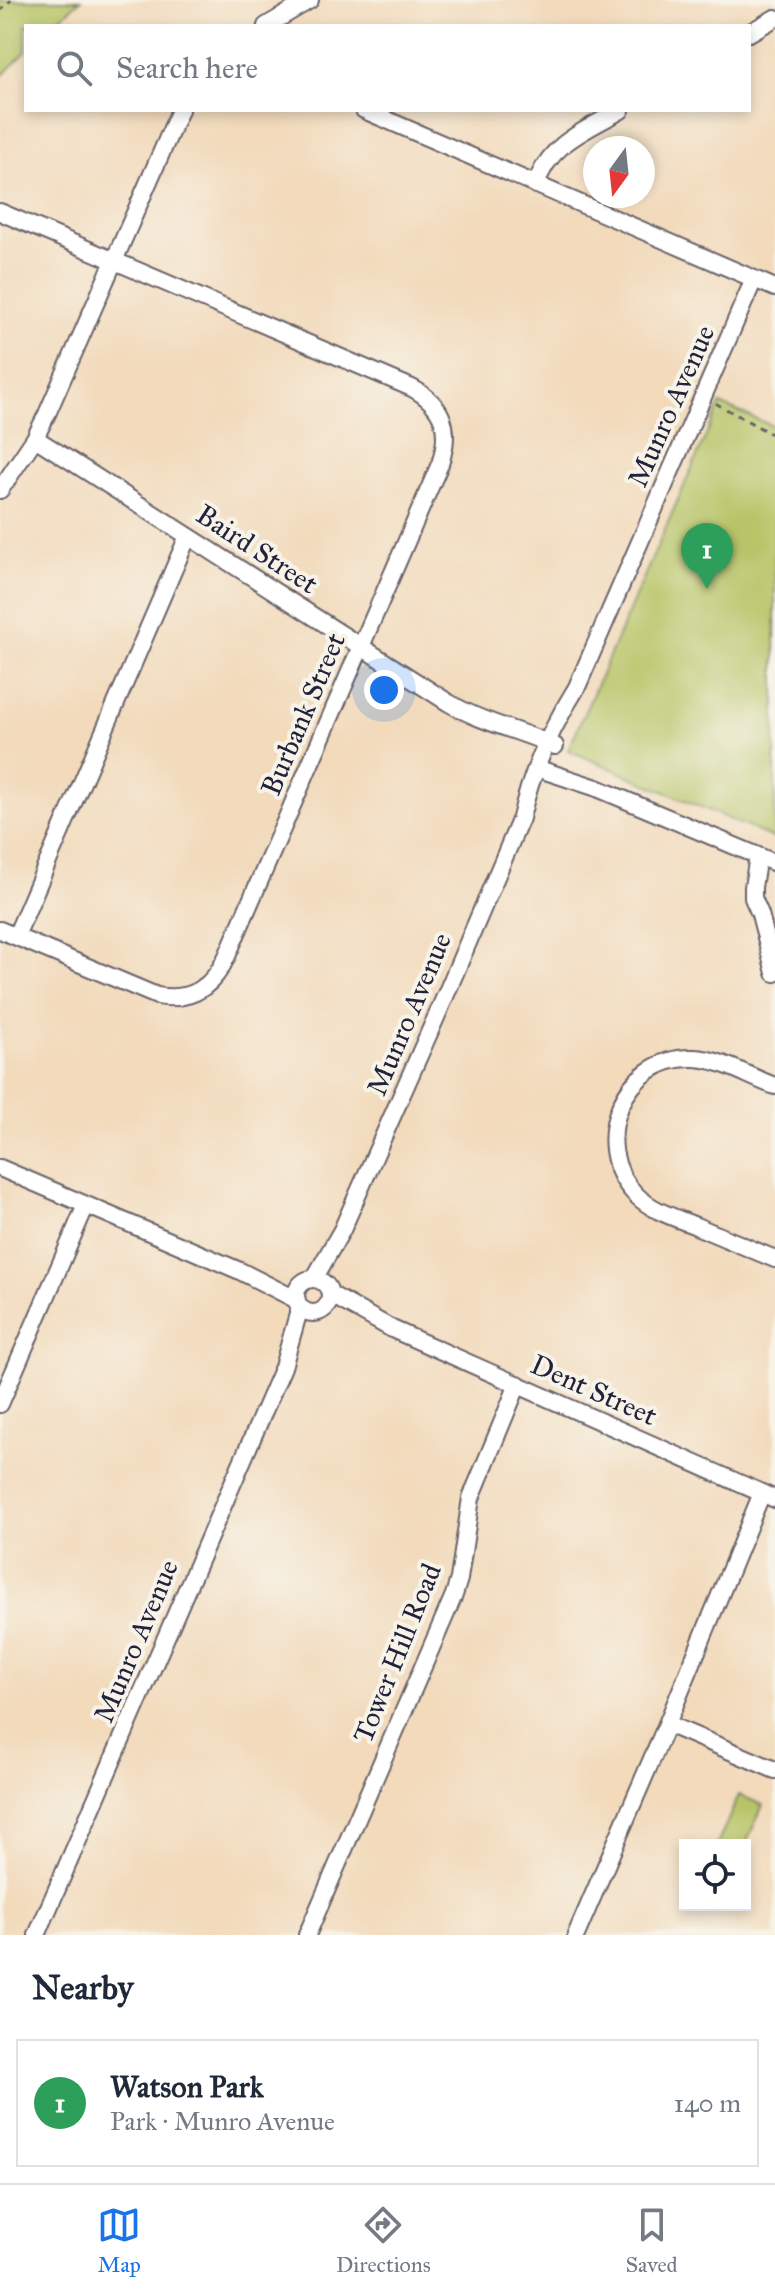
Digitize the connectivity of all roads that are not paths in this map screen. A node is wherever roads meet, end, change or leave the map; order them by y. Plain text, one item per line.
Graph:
1 (310, 0) edge
2 (775, 18) edge
3 (269, 24) edge
4 (751, 32) edge
5 (179, 112) edge
6 (369, 112) edge
7 (618, 112) edge
8 (536, 185) junction
9 (0, 212) edge
10 (114, 261) junction
11 (754, 279) junction
12 (775, 288) edge
13 (35, 438) junction
14 (0, 490) edge
15 (188, 536) junction
16 (361, 646) junction
17 (547, 757) junction
18 (758, 856) junction
19 (775, 864) edge
20 (760, 914) junction
21 (8, 933) edge
22 (775, 973) edge
23 (775, 1086) edge
24 (0, 1168) edge
25 (86, 1205) junction
26 (775, 1259) edge
27 (313, 1297) junction
28 (518, 1384) junction
29 (0, 1404) edge
30 (769, 1496) edge
31 (667, 1724) junction
32 (775, 1770) edge
33 (37, 1935) edge
34 (307, 1935) edge
35 (576, 1935) edge

1 - 3 street
2 - 4 street
5 - 10 street
6 - 8 street
7 - 8 street
8 - 11 street
9 - 10 street
10 - 13 street
10 - 16 street, Burbank Street
11 - 12 street
11 - 17 street, Munro Avenue
13 - 14 street
13 - 15 street, Baird Street
15 - 16 street, Baird Street
15 - 21 street
16 - 17 street, Baird Street
16 - 21 street, Burbank Street
17 - 18 street, Baird Street
17 - 27 street, Munro Avenue
18 - 19 street, Baird Street
18 - 20 street
19 - 20 street
20 - 22 street
23 - 26 street
24 - 25 street, Dent Street
25 - 27 street, Dent Street
25 - 29 street
27 - 28 street, Dent Street
27 - 33 street, Munro Avenue
28 - 30 street, Dent Street
28 - 34 street, Tower Hill Road
30 - 31 street
31 - 32 street
31 - 35 street

